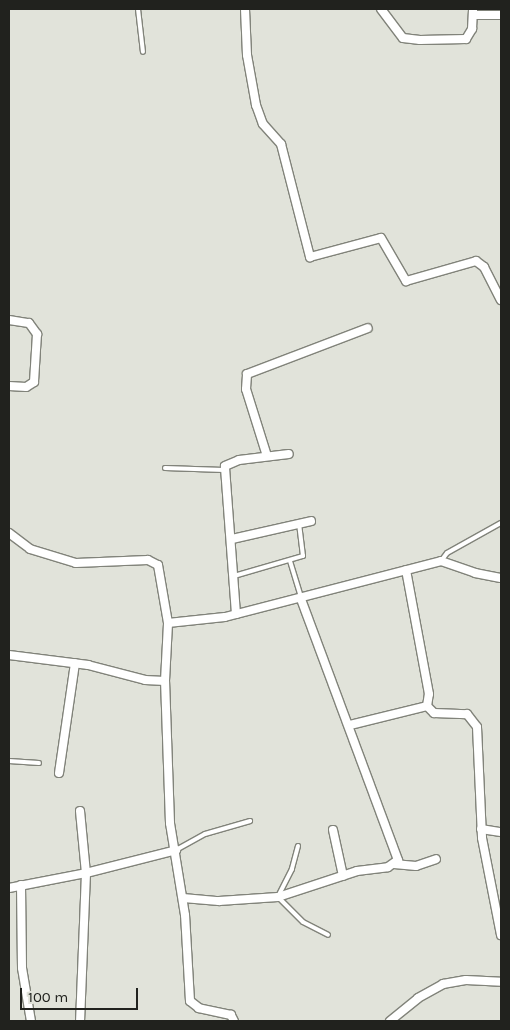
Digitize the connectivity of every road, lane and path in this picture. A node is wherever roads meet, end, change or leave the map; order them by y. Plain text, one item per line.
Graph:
1 (138, 9) edge
2 (245, 9) edge
3 (381, 9) edge
4 (474, 12) edge
5 (501, 15) edge
6 (143, 52) dead end
7 (501, 300) edge
8 (9, 320) edge
9 (368, 328) dead end
10 (9, 386) edge
11 (289, 454) dead end
12 (267, 456) junction
13 (165, 468) dead end
14 (224, 470) junction
15 (311, 521) dead end
16 (501, 523) edge
17 (299, 524) junction
18 (9, 532) edge
19 (232, 539) junction
20 (290, 561) junction
21 (441, 561) junction
22 (406, 570) junction
23 (234, 576) junction
24 (501, 578) edge
25 (301, 599) junction
26 (236, 614) junction
27 (168, 622) junction
28 (9, 655) edge
29 (75, 663) junction
30 (165, 681) junction
31 (427, 706) junction
32 (350, 725) junction
33 (9, 761) edge
34 (39, 764) dead end
35 (59, 773) dead end
36 (80, 811) dead end
37 (250, 821) dead end
38 (481, 829) junction
39 (333, 830) dead end
40 (501, 832) edge
41 (298, 846) dead end
42 (176, 850) junction
43 (436, 859) dead end
44 (394, 864) junction
45 (86, 873) junction
46 (344, 876) junction
47 (21, 885) junction
48 (9, 888) edge
49 (278, 897) junction
50 (183, 898) junction
51 (328, 935) dead end
52 (501, 936) edge
53 (501, 982) edge
54 (31, 1021) edge
55 (80, 1021) edge
56 (234, 1021) edge
57 (390, 1021) edge

1 - 6 lane
2 - 7 street
3 - 4 street
4 - 5 street
8 - 10 street
9 - 12 street
11 - 12 street
12 - 14 street
13 - 14 lane
14 - 19 street
15 - 17 street
16 - 21 lane
17 - 19 street
17 - 20 lane
18 - 27 street
19 - 23 street
20 - 23 lane
20 - 25 lane
21 - 22 street
21 - 24 street
22 - 25 street
22 - 31 street
23 - 26 street
25 - 26 street
25 - 32 street
26 - 27 street
27 - 30 street
28 - 29 street
29 - 30 street
29 - 35 street
30 - 42 street
31 - 32 street
31 - 38 street
32 - 44 street
33 - 34 lane
36 - 45 street
37 - 42 lane
38 - 40 street
38 - 52 street
39 - 46 street
41 - 49 lane
42 - 45 street
42 - 50 street
43 - 44 street
44 - 46 street
45 - 47 street
45 - 55 street
46 - 49 street
47 - 48 street
47 - 54 street
49 - 50 street
49 - 51 lane
50 - 56 street
53 - 57 street

